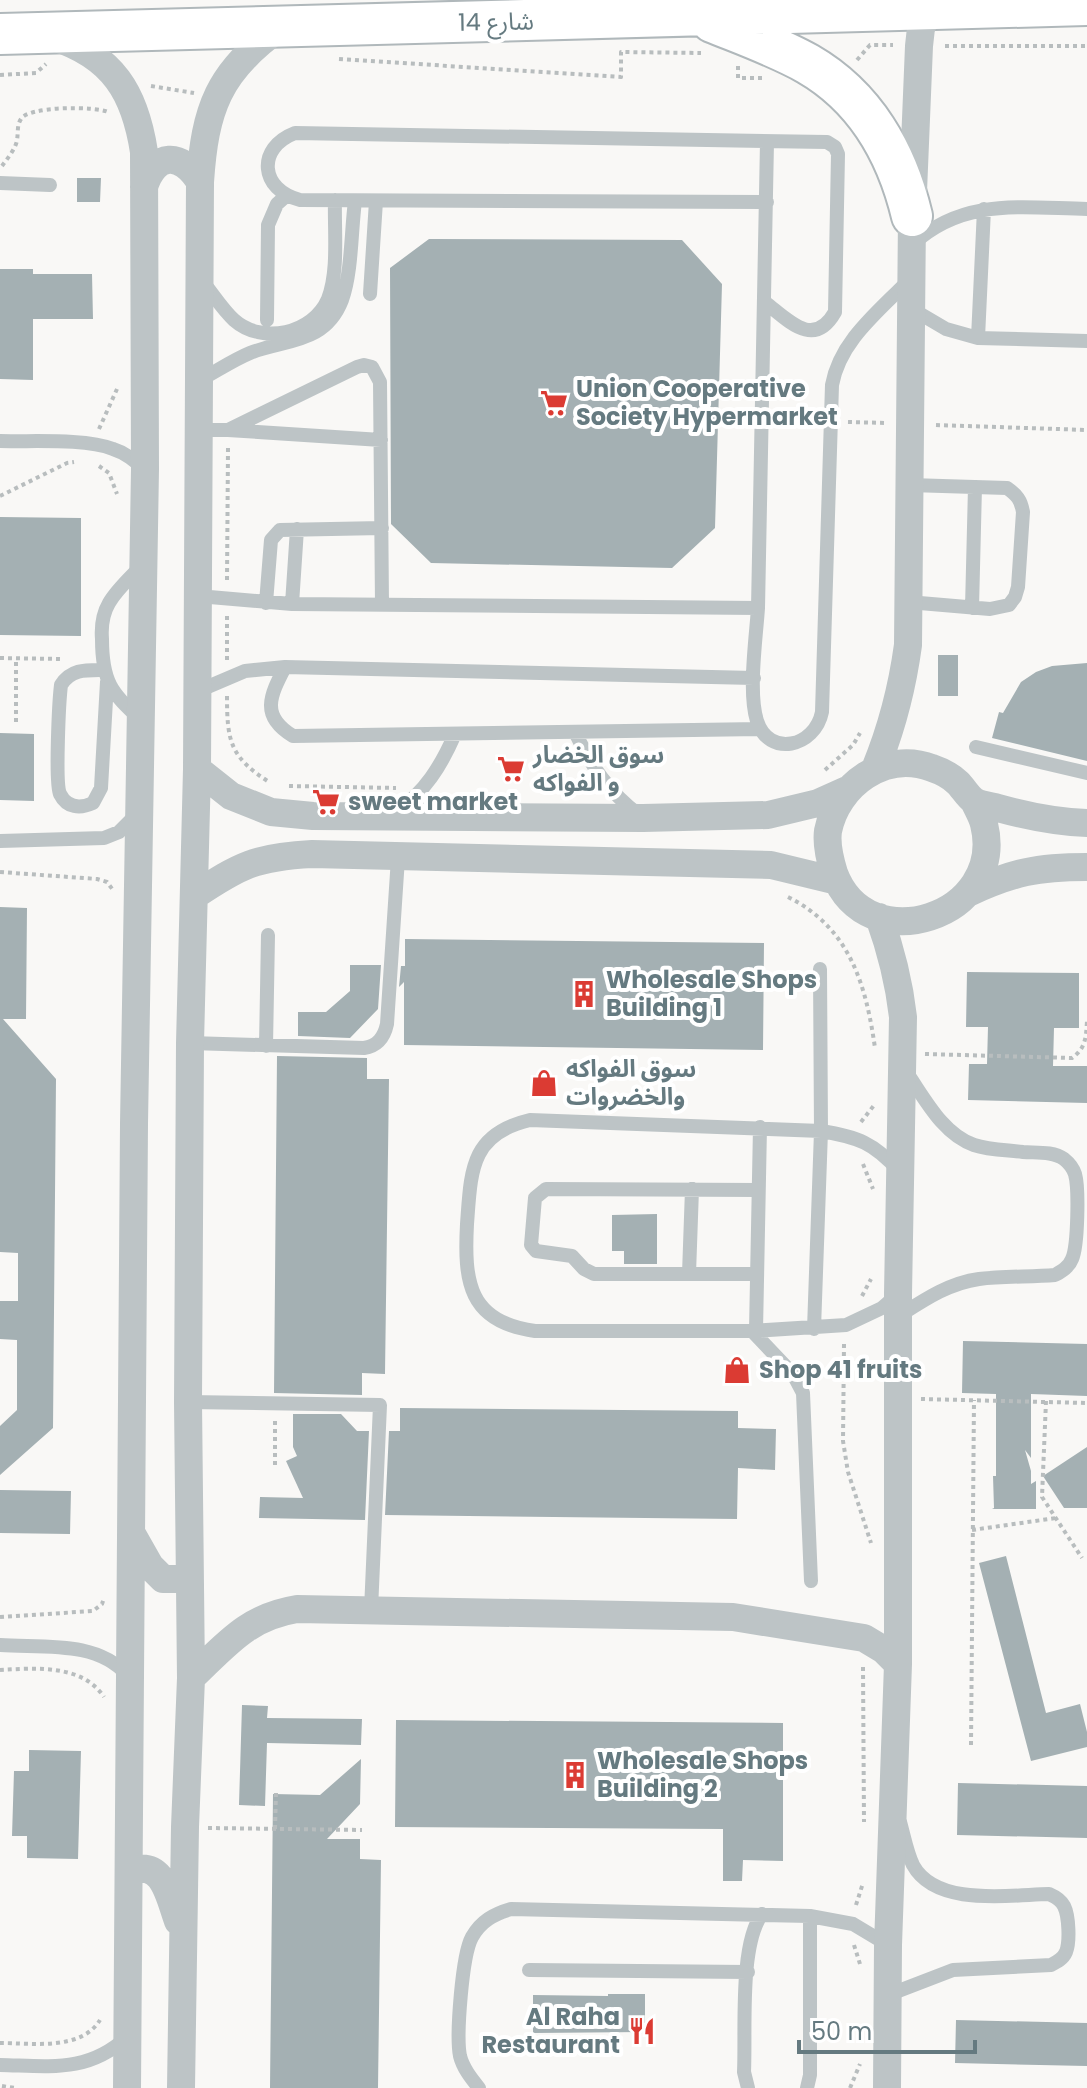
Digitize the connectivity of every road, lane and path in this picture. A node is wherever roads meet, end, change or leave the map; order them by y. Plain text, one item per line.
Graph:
1 (1087, 5) edge
2 (173, 15) edge
3 (929, 19) edge
4 (279, 28) junction
5 (0, 34) edge
6 (705, 35) junction
7 (1087, 46) edge
8 (49, 48) junction
9 (738, 54) dead end
10 (328, 58) dead end
11 (0, 75) edge
12 (766, 78) dead end
13 (838, 85) junction
14 (127, 92) junction
15 (215, 101) junction
16 (99, 108) dead end
17 (767, 142) junction
18 (200, 182) junction
19 (0, 183) edge
20 (50, 185) dead end
21 (144, 187) junction
22 (286, 196) junction
23 (335, 200) junction
24 (355, 201) junction
25 (376, 201) junction
26 (767, 202) junction
27 (984, 209) junction
28 (1087, 209) edge
29 (912, 230) junction
30 (913, 276) junction
31 (202, 280) junction
32 (370, 294) dead end
33 (766, 303) junction
34 (912, 309) junction
35 (267, 320) dead end
36 (978, 338) junction
37 (1087, 341) edge
38 (200, 380) junction
39 (200, 430) junction
40 (228, 430) junction
41 (381, 440) junction
42 (0, 441) edge
43 (82, 461) dead end
44 (145, 469) junction
45 (910, 485) junction
46 (975, 487) junction
47 (0, 496) edge
48 (382, 528) junction
49 (297, 529) junction
50 (143, 565) junction
51 (198, 596) junction
52 (908, 602) junction
53 (266, 603) junction
54 (292, 604) junction
55 (382, 604) junction
56 (758, 608) junction
57 (972, 608) junction
58 (0, 658) edge
59 (16, 659) junction
60 (285, 667) junction
61 (104, 670) junction
62 (754, 678) junction
63 (197, 691) junction
64 (142, 721) junction
65 (16, 722) dead end
66 (760, 729) junction
67 (575, 732) junction
68 (455, 734) junction
69 (976, 747) dead end
70 (197, 769) junction
71 (875, 769) junction
72 (1087, 773) edge
73 (847, 790) junction
74 (974, 801) junction
75 (140, 808) junction
76 (391, 816) junction
77 (643, 818) junction
78 (1087, 823) edge
79 (0, 841) edge
80 (398, 858) junction
81 (1087, 867) edge
82 (0, 872) edge
83 (837, 881) junction
84 (780, 893) dead end
85 (968, 893) junction
86 (194, 896) junction
87 (114, 901) dead end
88 (879, 917) junction
89 (268, 935) dead end
90 (820, 969) dead end
91 (1087, 1021) edge
92 (190, 1043) junction
93 (266, 1046) junction
94 (894, 1058) junction
95 (878, 1098) dead end
96 (760, 1127) junction
97 (821, 1131) junction
98 (855, 1136) junction
99 (900, 1172) junction
100 (692, 1189) junction
101 (758, 1190) junction
102 (878, 1198) dead end
103 (876, 1270) dead end
104 (689, 1274) junction
105 (756, 1274) junction
106 (899, 1305) junction
107 (846, 1325) junction
108 (814, 1329) junction
109 (754, 1331) junction
110 (899, 1398) junction
111 (974, 1400) junction
112 (1046, 1401) junction
113 (188, 1402) junction
114 (275, 1403) junction
115 (1087, 1403) edge
116 (275, 1466) dead end
117 (1056, 1518) junction
118 (972, 1530) junction
119 (133, 1536) junction
120 (872, 1549) dead end
121 (1082, 1558) dead end
122 (189, 1573) junction
123 (811, 1581) dead end
124 (106, 1594) dead end
125 (371, 1610) junction
126 (0, 1617) edge
127 (864, 1638) junction
128 (0, 1645) edge
129 (898, 1664) junction
130 (0, 1670) edge
131 (191, 1678) junction
132 (132, 1680) junction
133 (104, 1697) dead end
134 (971, 1745) dead end
135 (276, 1792) dead end
136 (893, 1799) junction
137 (185, 1827) junction
138 (275, 1829) junction
139 (362, 1830) dead end
140 (864, 1832) dead end
141 (130, 1871) junction
142 (863, 1875) dead end
143 (762, 1914) junction
144 (810, 1916) junction
145 (853, 1924) junction
146 (184, 1937) junction
147 (888, 1945) junction
148 (529, 1970) dead end
149 (748, 1972) junction
150 (865, 1976) dead end
151 (888, 1995) junction
152 (103, 2012) dead end
153 (128, 2037) junction
154 (0, 2043) edge
155 (865, 2053) dead end
156 (0, 2065) edge
157 (0, 2085) edge
158 (887, 2086) edge
159 (15, 2088) edge
160 (127, 2088) edge
161 (181, 2088) edge
162 (479, 2088) edge
163 (748, 2088) edge
164 (807, 2088) edge
165 (850, 2088) edge

1 - 3 main road, شارع 14
2 - 4 main road, شارع 14
2 - 8 main road, شارع 14
3 - 6 main road, شارع 14
3 - 7 path
3 - 13 path
3 - 29 street
4 - 6 main road, شارع 14
4 - 15 street
5 - 8 main road, شارع 14
6 - 10 path
6 - 13 main road
8 - 11 path
8 - 14 street
9 - 12 path
13 - 29 main road
14 - 15 path
14 - 16 path
14 - 21 street
15 - 18 street
17 - 22 lane
17 - 26 lane
17 - 33 lane
18 - 21 street
18 - 31 street
19 - 20 lane
21 - 44 street
22 - 23 lane
22 - 35 lane
23 - 24 lane
23 - 31 lane
24 - 25 lane
24 - 38 lane
25 - 26 lane
25 - 32 lane
26 - 33 lane
27 - 28 lane
27 - 29 lane
27 - 36 lane
29 - 30 street
30 - 34 street
30 - 66 lane
31 - 38 street
33 - 56 lane
34 - 36 lane
34 - 45 street
36 - 37 lane
38 - 39 street
39 - 40 lane
39 - 51 street
40 - 41 lane
40 - 41 lane
41 - 48 lane
42 - 44 lane
43 - 47 path
44 - 50 street
45 - 46 lane
45 - 52 street
46 - 57 lane
46 - 57 lane
48 - 49 lane
48 - 55 lane
49 - 53 lane
49 - 54 lane
50 - 61 lane
50 - 64 street
51 - 53 lane
51 - 63 street
52 - 57 lane
52 - 71 street
53 - 54 lane
54 - 55 lane
55 - 56 lane
56 - 62 lane
58 - 59 path
59 - 61 path
59 - 65 path
60 - 62 lane
60 - 63 lane
60 - 68 lane
61 - 61 lane
61 - 64 lane
62 - 66 lane
63 - 70 street
64 - 75 street
66 - 67 lane
67 - 68 lane
67 - 77 lane
68 - 76 lane
69 - 72 lane
70 - 76 street
70 - 86 street
71 - 73 street
71 - 74 street
73 - 77 street
73 - 83 street
74 - 78 street
74 - 85 street
75 - 79 lane
75 - 119 street
76 - 77 street
80 - 83 street
80 - 86 street
80 - 93 lane
81 - 85 street
82 - 87 path
83 - 88 street
84 - 94 path
85 - 88 street
86 - 92 street
88 - 94 street
89 - 93 lane
90 - 97 lane
91 - 94 path
92 - 93 lane
92 - 113 street
94 - 99 street
94 - 106 lane
95 - 98 path
96 - 97 lane
96 - 101 lane
96 - 109 lane
97 - 98 lane
97 - 108 lane
98 - 99 lane
98 - 102 path
99 - 106 street
100 - 101 lane
100 - 104 lane
100 - 104 lane
101 - 105 lane
103 - 107 path
104 - 105 lane
105 - 109 lane
106 - 107 lane
106 - 110 street
107 - 108 lane
107 - 120 path
108 - 109 lane
109 - 123 lane
110 - 111 path
110 - 129 street
111 - 112 path
111 - 118 path
112 - 115 path
112 - 117 path
113 - 114 lane
113 - 122 street
114 - 116 path
114 - 125 lane
117 - 118 path
117 - 121 path
118 - 134 path
119 - 122 street
119 - 132 street
122 - 131 street
124 - 126 path
125 - 127 street
125 - 131 street
127 - 129 street
127 - 140 path
128 - 132 lane
129 - 136 street
130 - 133 path
131 - 137 street
132 - 141 street
135 - 138 path
136 - 147 street
136 - 151 lane
137 - 138 path
137 - 146 street
138 - 139 path
141 - 146 street
141 - 153 street
142 - 145 path
143 - 144 lane
143 - 149 lane
143 - 162 lane
144 - 145 lane
144 - 164 lane
145 - 147 lane
145 - 150 path
146 - 161 street
147 - 151 street
148 - 149 lane
149 - 163 lane
151 - 158 street
152 - 154 path
153 - 156 lane
153 - 160 street
155 - 165 path
157 - 159 path

